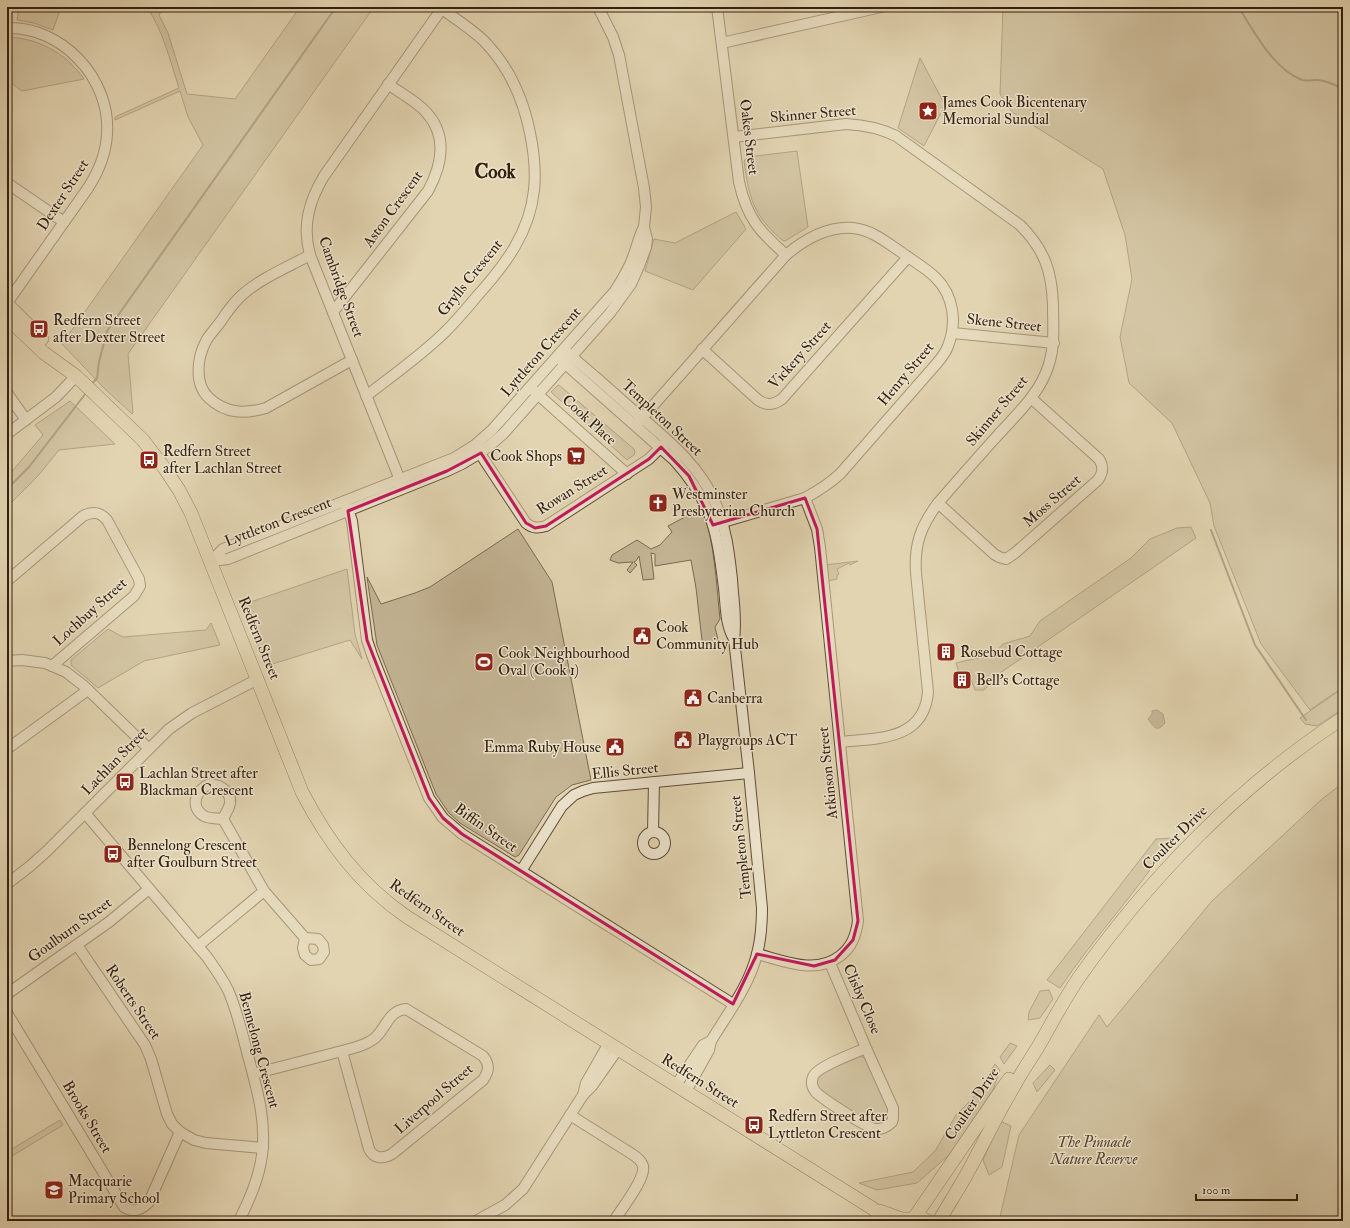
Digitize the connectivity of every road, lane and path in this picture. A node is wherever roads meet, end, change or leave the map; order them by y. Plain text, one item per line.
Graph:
1 (718, 7) edge
2 (881, 7) edge
3 (442, 8) edge
4 (602, 8) edge
5 (7, 28) edge
6 (722, 43) junction
7 (388, 84) junction
8 (734, 137) junction
9 (7, 183) edge
10 (64, 222) junction
11 (310, 255) junction
12 (786, 255) junction
13 (908, 257) junction
14 (7, 303) edge
15 (333, 312) junction
16 (7, 318) edge
17 (952, 333) junction
18 (1054, 343) junction
19 (702, 350) junction
20 (565, 357) junction
21 (352, 360) junction
22 (80, 380) junction
23 (535, 391) junction
24 (7, 393) edge
25 (366, 396) junction
26 (1031, 398) junction
27 (26, 420) junction
28 (639, 421) junction
29 (7, 434) edge
30 (664, 443) junction
31 (478, 449) junction
32 (627, 474) junction
33 (399, 479) junction
34 (403, 489) junction
35 (805, 498) junction
36 (345, 501) junction
37 (938, 503) junction
38 (348, 511) junction
39 (718, 524) junction
40 (211, 561) junction
41 (7, 581) edge
42 (7, 661) edge
43 (52, 666) junction
44 (258, 678) junction
45 (88, 690) junction
46 (1343, 718) edge
47 (840, 742) junction
48 (148, 748) junction
49 (7, 749) edge
50 (749, 773) junction
51 (654, 782) junction
52 (85, 813) junction
53 (223, 819) dead end
54 (653, 832) dead end
55 (521, 871) junction
56 (7, 884) edge
57 (149, 889) junction
58 (264, 891) junction
59 (305, 938) dead end
60 (77, 945) junction
61 (198, 946) junction
62 (757, 954) junction
63 (830, 963) junction
64 (7, 994) edge
65 (734, 1004) junction
66 (1058, 1009) junction
67 (7, 1013) edge
68 (613, 1046) junction
69 (866, 1048) junction
70 (342, 1050) junction
71 (253, 1074) junction
72 (681, 1088) junction
73 (570, 1115) junction
74 (180, 1132) junction
75 (263, 1148) junction
76 (872, 1208) junction
77 (911, 1219) edge
78 (239, 1221) edge
79 (476, 1221) edge
80 (614, 1221) edge
81 (888, 1221) edge
82 (928, 1221) edge
83 (939, 1221) edge

1 - 6 street, Oakes Street
2 - 6 street
3 - 7 street, Cambridge Street
3 - 25 street, Grylls Crescent
4 - 20 street, Lyttleton Crescent
5 - 10 street, Dexter Street
6 - 8 street, Oakes Street
7 - 11 street, Cambridge Street
7 - 15 street, Aston Crescent
8 - 12 street, Oakes Street
8 - 18 street, Skinner Street
9 - 10 street
10 - 14 street, Dexter Street
11 - 15 street, Cambridge Street
11 - 21 street
12 - 13 street, Henry Street
12 - 19 street, Henry Street
13 - 17 street, Henry Street
13 - 19 street, Vickery Street
14 - 22 main road, Redfern Street
15 - 21 street, Cambridge Street
16 - 22 main road, Redfern Street
17 - 18 street, Skene Street
17 - 35 street, Henry Street
18 - 26 street, Skinner Street
19 - 28 street, Henry Street
20 - 23 street, Lyttleton Crescent
20 - 28 street, Templeton Street
21 - 25 street, Cambridge Street
22 - 27 street
22 - 40 main road, Redfern Street
23 - 31 street, Lyttleton Crescent
23 - 32 street, Cook Place
24 - 27 street
25 - 33 street, Cambridge Street
26 - 37 street, Skinner Street
26 - 37 street, Moss Street
27 - 29 street
28 - 30 street, Templeton Street
30 - 32 street, Rowan Street
30 - 39 street, Templeton Street
31 - 32 street, Rowan Street
31 - 33 street, Lyttleton Crescent
31 - 34 street, Lyttleton Crescent
33 - 34 street, Cambridge Street
33 - 36 street, Lyttleton Crescent
34 - 38 street, Lyttleton Crescent
35 - 39 street, Henry Street
35 - 47 street, Atkinson Street
36 - 38 street, Biffin Street
36 - 40 street, Lyttleton Crescent
37 - 47 street, Skinner Street
38 - 40 street, Lyttleton Crescent
38 - 55 street, Biffin Street
39 - 50 street, Templeton Street
40 - 44 main road, Redfern Street
41 - 43 street, Lochbuy Street
42 - 43 street
43 - 45 street
44 - 48 street, Lachlan Street
44 - 68 main road, Redfern Street
45 - 48 street
45 - 49 street
46 - 66 main road, Coulter Drive
47 - 63 street, Atkinson Street
48 - 52 street, Lachlan Street
50 - 51 street, Ellis Street
50 - 62 street, Templeton Street
51 - 54 street
51 - 55 street, Ellis Street
52 - 56 street, Lachlan Street
52 - 57 street, Bennelong Crescent
53 - 58 street
55 - 65 street, Biffin Street
57 - 60 street, Goulburn Street
57 - 61 street, Bennelong Crescent
58 - 59 street
58 - 61 street
60 - 64 street, Goulburn Street
60 - 74 street, Roberts Street
61 - 71 street, Bennelong Crescent
62 - 63 street
62 - 65 street, Templeton Street
63 - 69 street, Clisby Close
65 - 72 street, Templeton Street
66 - 77 main road, Coulter Drive
66 - 83 main road, Coulter Drive
67 - 74 street, Brooks Street
68 - 72 main road, Redfern Street
68 - 73 street
69 - 69 street, Clisby Close
70 - 70 street, Liverpool Street
70 - 71 street, Liverpool Street
71 - 75 street, Bennelong Crescent
72 - 76 main road, Redfern Street
73 - 79 street
73 - 80 street
74 - 75 street, Roberts Street
75 - 78 street, Bennelong Crescent
76 - 77 main road, Redfern Street
76 - 81 main road, Redfern Street
77 - 82 main road, Redfern Street

